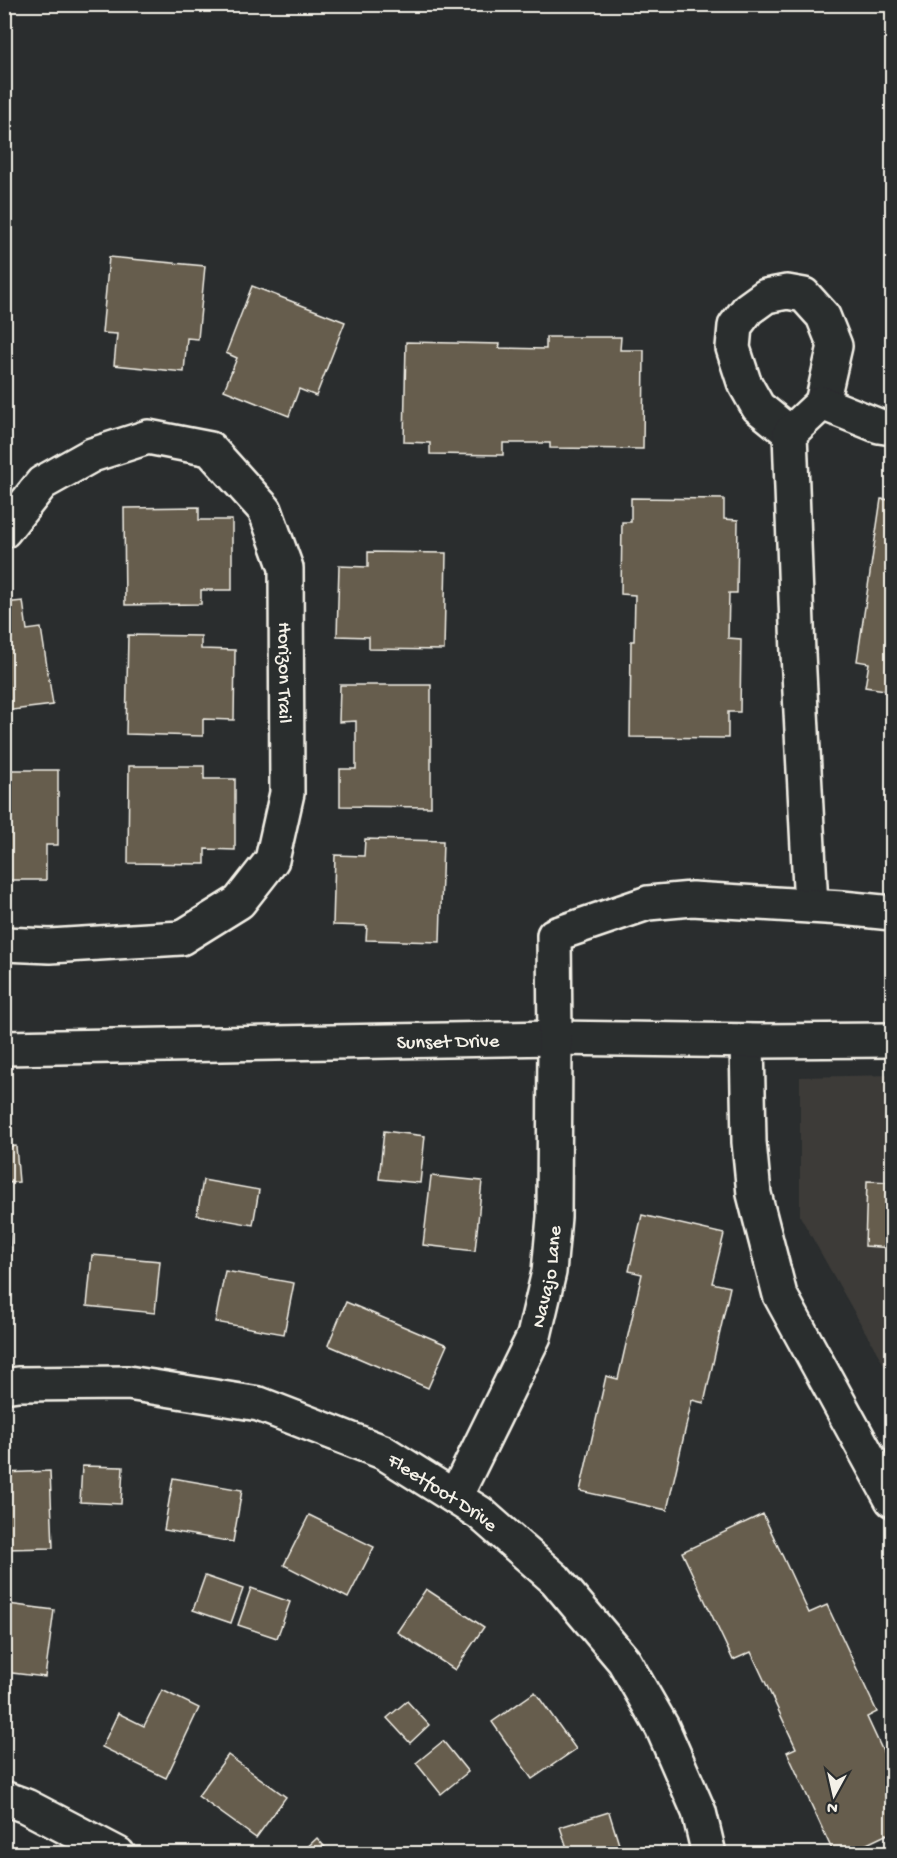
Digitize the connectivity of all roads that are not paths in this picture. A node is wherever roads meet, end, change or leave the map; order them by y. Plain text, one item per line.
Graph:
1 (822, 403) junction
2 (892, 428) edge
3 (790, 433) junction
4 (4, 531) edge
5 (811, 906) junction
6 (892, 913) edge
7 (4, 944) edge
8 (555, 1038) junction
9 (892, 1040) edge
10 (747, 1041) junction
11 (4, 1048) edge
12 (4, 1386) edge
13 (455, 1497) junction
14 (892, 1500) edge
15 (4, 1798) edge
16 (118, 1854) edge
17 (709, 1854) edge

1 - 2 street
1 - 3 street
1 - 3 street
3 - 5 street
4 - 7 street, Horizon Trail
5 - 6 street
5 - 8 street, Navajo Lane
8 - 10 street, Sunset Drive
8 - 11 street, Sunset Drive
8 - 13 street, Navajo Lane
9 - 10 street, Sunset Drive
10 - 14 street
12 - 13 street, Fleetfoot Drive
13 - 17 street, Fleetfoot Drive
15 - 16 street

